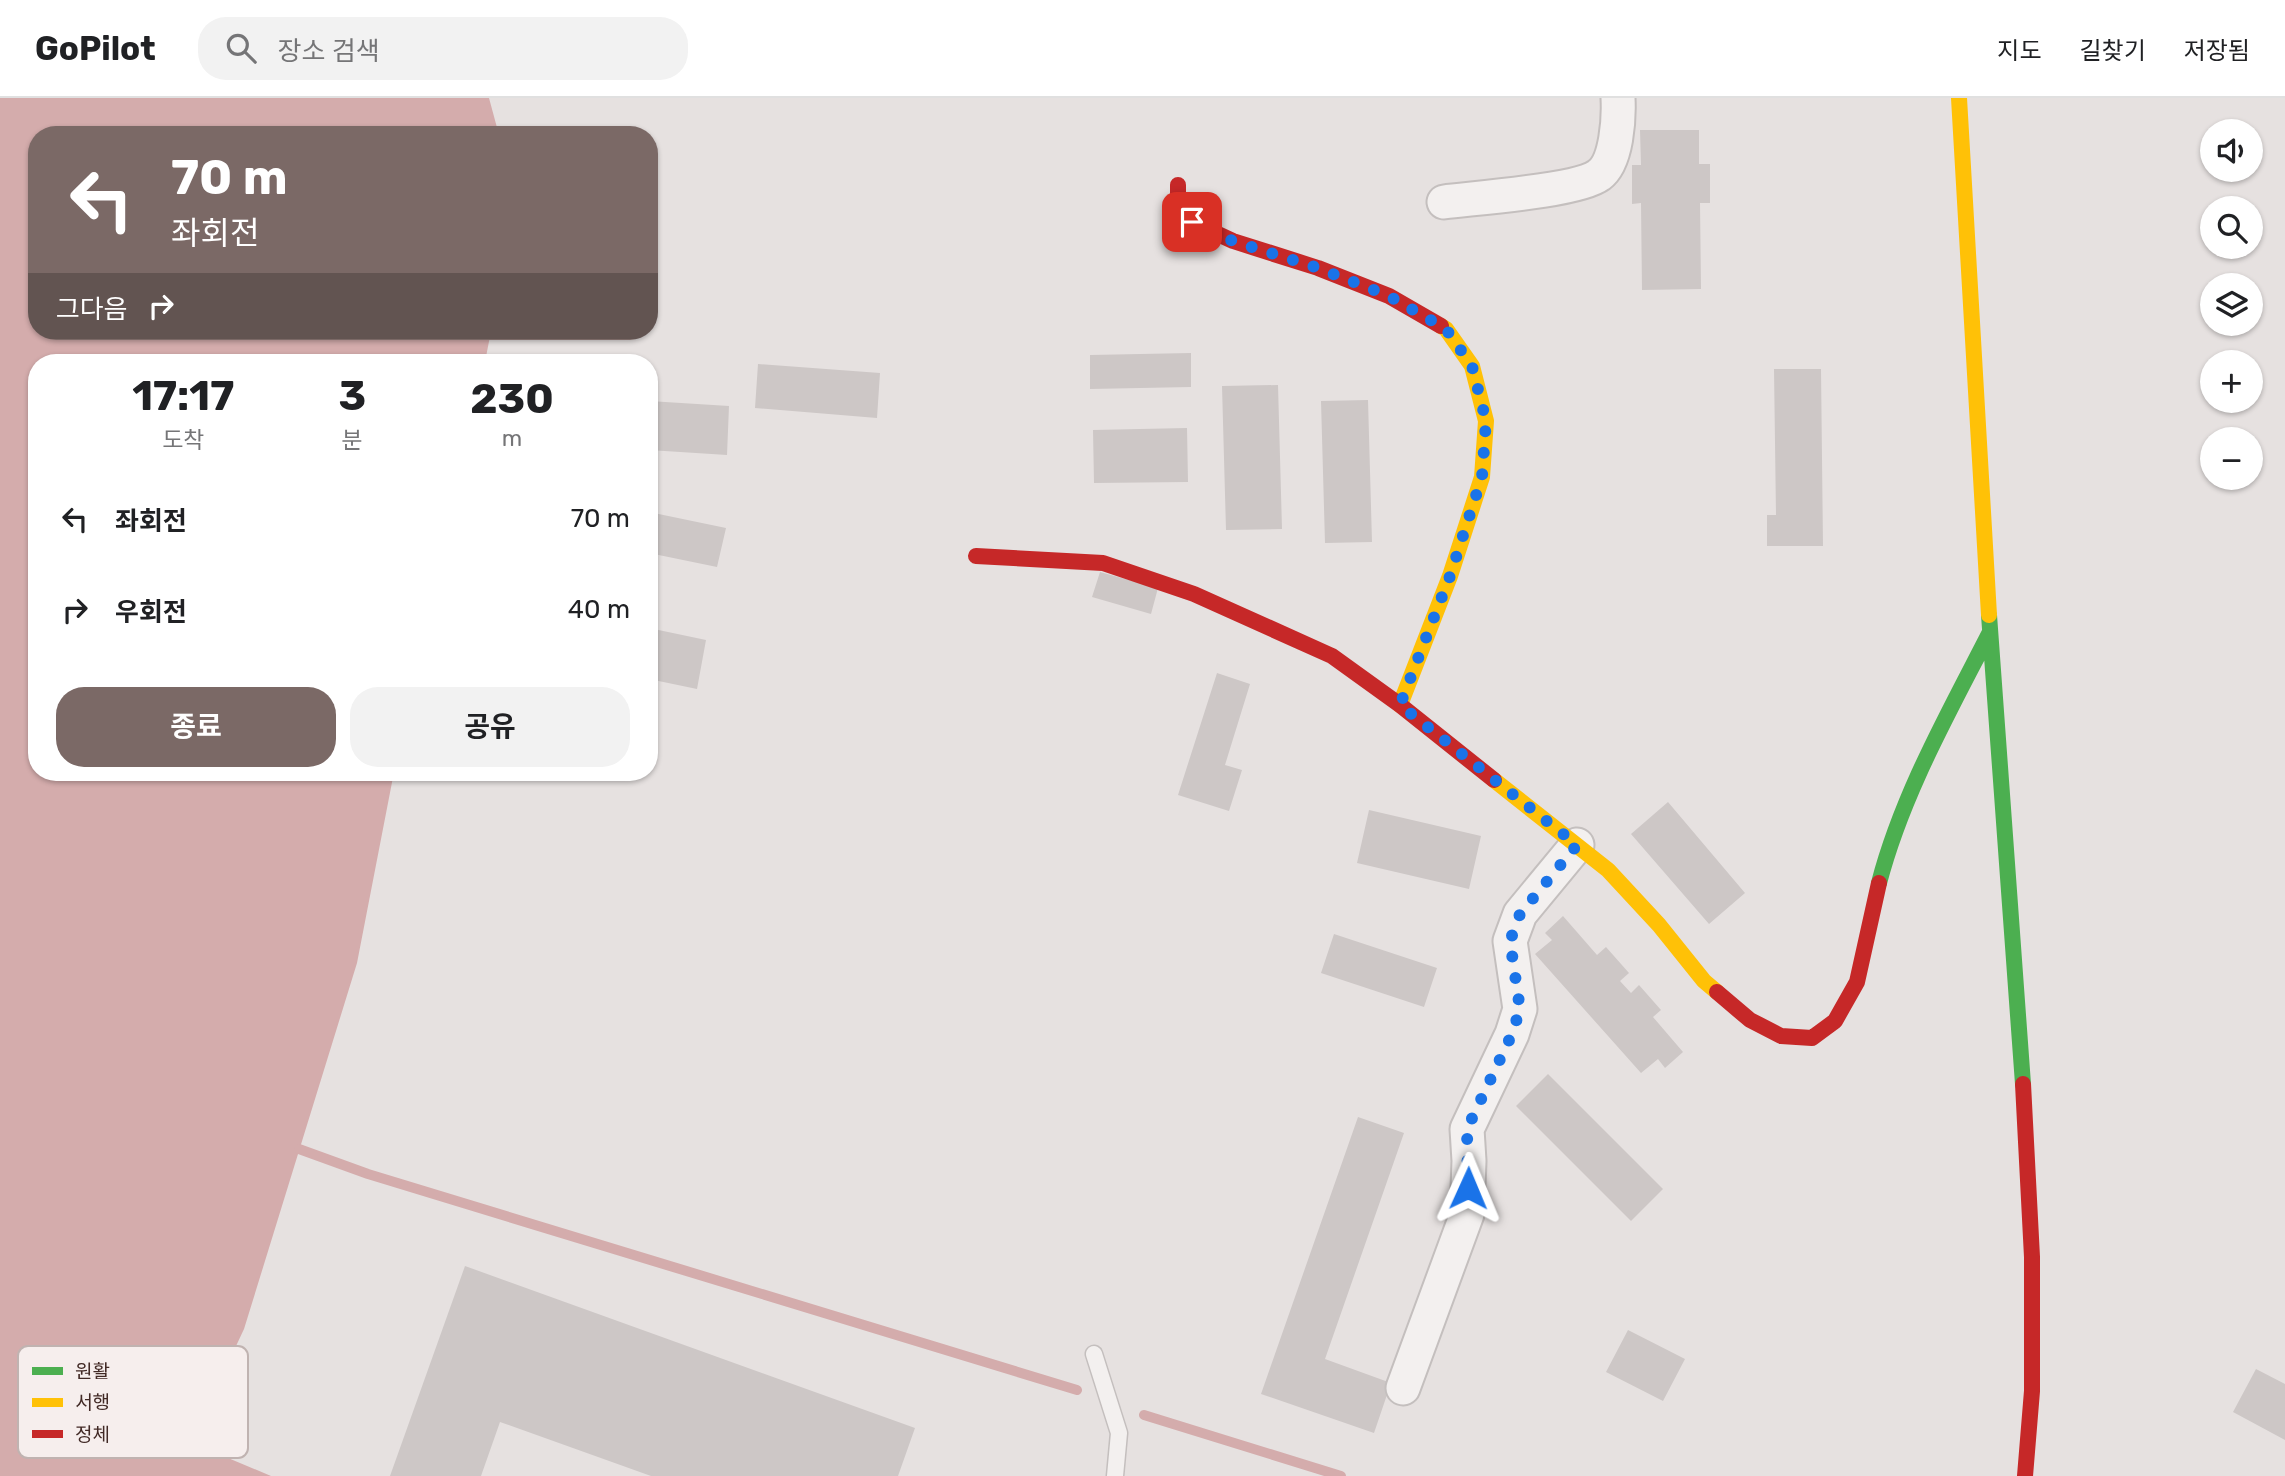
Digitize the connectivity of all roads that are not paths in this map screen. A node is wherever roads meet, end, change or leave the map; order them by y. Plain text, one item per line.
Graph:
1 (1618, 98) edge
2 (1959, 98) edge
3 (1178, 185) dead end
4 (1444, 202) dead end
5 (976, 556) dead end
6 (1989, 634) junction
7 (1400, 705) junction
8 (1577, 845) junction
9 (1094, 1354) dead end
10 (1403, 1388) dead end
11 (1115, 1476) edge
12 (2025, 1476) edge

1 - 4 street
2 - 6 street
3 - 7 street
5 - 7 street
6 - 8 street
6 - 12 street
7 - 8 street
8 - 10 street
9 - 11 lane

